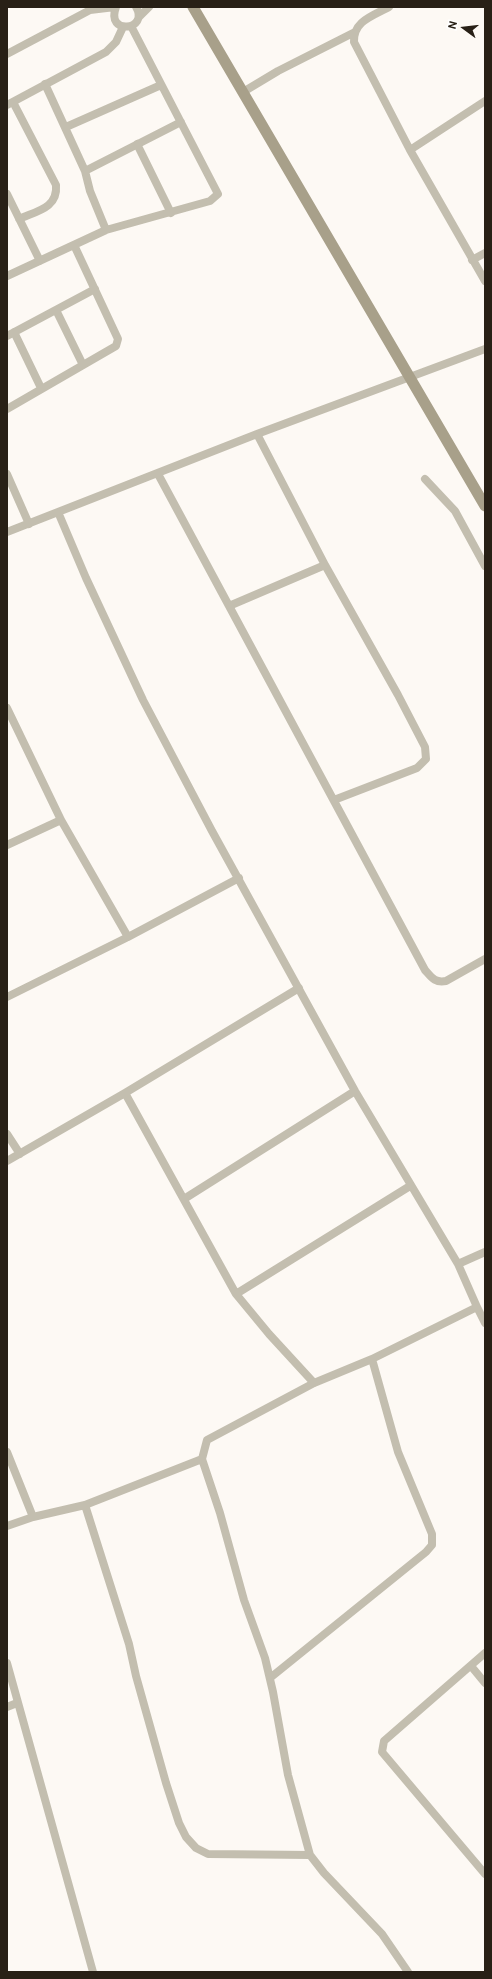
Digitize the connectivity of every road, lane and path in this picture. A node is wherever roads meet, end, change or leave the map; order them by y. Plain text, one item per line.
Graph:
1 (116, 7) edge
2 (136, 7) edge
3 (149, 7) edge
4 (193, 7) edge
5 (389, 7) edge
6 (139, 17) junction
7 (127, 27) junction
8 (353, 33) junction
9 (7, 54) edge
10 (45, 84) junction
11 (161, 85) junction
12 (243, 92) junction
13 (485, 101) edge
14 (10, 103) edge
15 (181, 122) junction
16 (66, 127) junction
17 (137, 144) junction
18 (410, 150) junction
19 (85, 171) junction
20 (7, 194) edge
21 (171, 213) junction
22 (19, 219) junction
23 (106, 230) junction
24 (74, 245) junction
25 (485, 253) edge
26 (472, 260) junction
27 (40, 261) junction
28 (7, 276) edge
29 (485, 281) edge
30 (94, 289) junction
31 (56, 310) junction
32 (10, 334) edge
33 (485, 349) edge
34 (83, 364) junction
35 (410, 377) junction
36 (41, 388) junction
37 (7, 409) edge
38 (257, 434) junction
39 (158, 474) junction
40 (8, 479) edge
41 (425, 479) dead end
42 (485, 506) edge
43 (58, 512) junction
44 (29, 524) junction
45 (7, 532) edge
46 (325, 566) junction
47 (485, 566) edge
48 (229, 606) junction
49 (7, 708) edge
50 (334, 800) junction
51 (61, 820) junction
52 (7, 844) edge
53 (239, 878) junction
54 (128, 937) junction
55 (485, 959) edge
56 (299, 988) junction
57 (7, 997) edge
58 (356, 1091) junction
59 (125, 1093) junction
60 (7, 1134) edge
61 (20, 1154) junction
62 (7, 1161) edge
63 (410, 1186) junction
64 (184, 1199) junction
65 (485, 1252) edge
66 (458, 1264) junction
67 (236, 1294) junction
68 (477, 1307) junction
69 (485, 1323) edge
70 (372, 1359) junction
71 (314, 1383) junction
72 (7, 1452) edge
73 (202, 1459) junction
74 (85, 1505) junction
75 (33, 1517) junction
76 (7, 1526) edge
77 (485, 1653) edge
78 (7, 1663) edge
79 (471, 1666) junction
80 (270, 1678) junction
81 (485, 1683) edge
82 (17, 1704) junction
83 (7, 1707) edge
84 (310, 1855) junction
85 (485, 1874) edge
86 (93, 1972) edge
87 (408, 1972) edge

1 - 7 street
1 - 9 street
2 - 6 street
3 - 6 street
4 - 12 street
5 - 8 street
6 - 7 street
7 - 10 street
7 - 11 street
8 - 12 street
8 - 18 street
10 - 14 street
10 - 16 street
11 - 15 street
11 - 16 street
12 - 35 street
13 - 18 street
14 - 22 street
15 - 17 street
15 - 21 street
16 - 19 street
17 - 19 street
17 - 21 street
18 - 26 street
19 - 23 street
20 - 22 street
21 - 23 street
22 - 27 street
23 - 24 street
24 - 27 street
24 - 30 street
25 - 26 street
26 - 29 street
27 - 28 street
30 - 31 street
30 - 34 street
31 - 32 street
31 - 34 street
32 - 36 street
33 - 35 street
34 - 36 street
35 - 38 street
35 - 42 street
36 - 37 street
38 - 39 street
38 - 46 street
39 - 43 street
39 - 48 street
40 - 44 street
41 - 47 street
43 - 44 street
43 - 53 street
44 - 45 street
46 - 48 street
46 - 50 street
48 - 50 street
49 - 51 street
50 - 55 street
51 - 52 street
51 - 54 street
53 - 54 street
53 - 56 street
54 - 57 street
56 - 58 street
56 - 59 street
58 - 63 street
58 - 64 street
59 - 61 street
59 - 64 street
60 - 61 street
61 - 62 street
63 - 66 street
63 - 67 street
64 - 67 street
65 - 66 street
66 - 68 street
67 - 71 street
68 - 69 street
68 - 70 street
70 - 71 street
70 - 80 street
71 - 73 street
72 - 75 street
73 - 74 street
73 - 80 street
74 - 75 street
74 - 84 street
75 - 76 street
77 - 79 street
78 - 82 street
79 - 81 street
79 - 85 street
80 - 84 street
82 - 83 street
82 - 86 street
84 - 87 street

